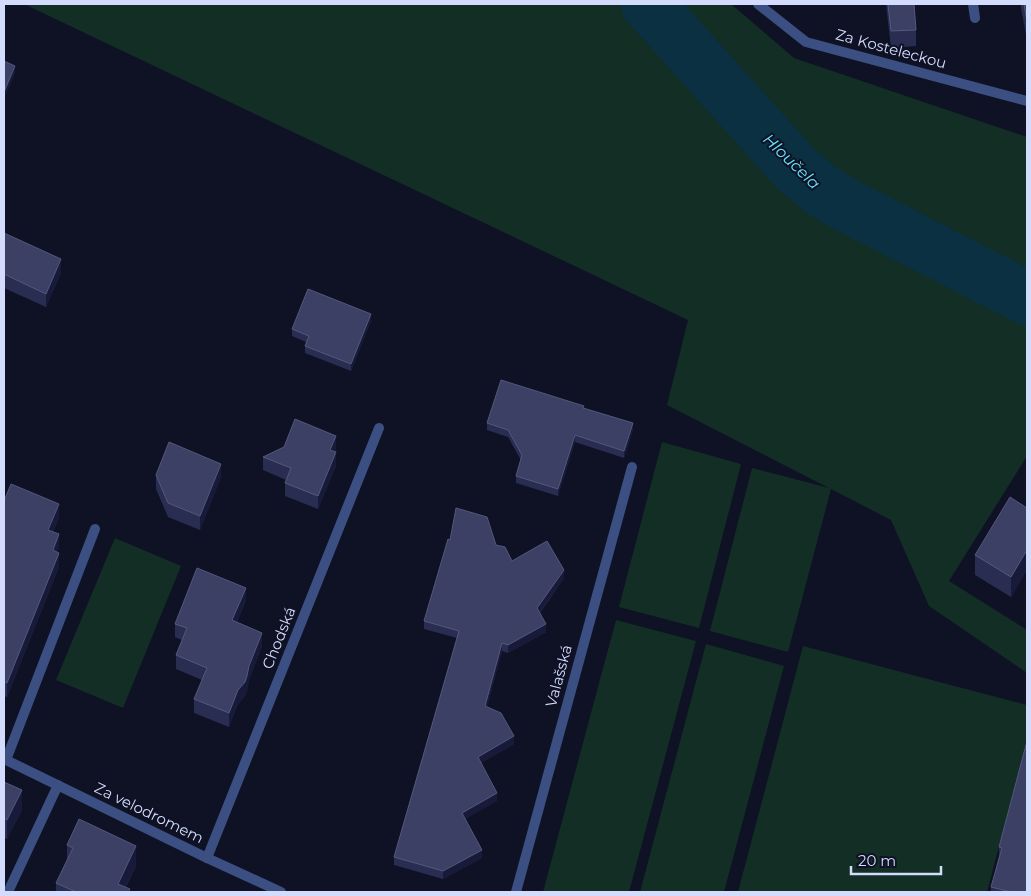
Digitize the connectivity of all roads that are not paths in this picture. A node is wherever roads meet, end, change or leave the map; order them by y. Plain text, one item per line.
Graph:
1 (758, 4) edge
2 (973, 4) edge
3 (975, 18) dead end
4 (1027, 101) edge
5 (379, 428) dead end
6 (632, 467) dead end
7 (95, 529) dead end
8 (5, 759) edge
9 (58, 785) junction
10 (207, 858) junction
11 (8, 892) edge
12 (281, 892) edge
13 (516, 892) edge

1 - 4 street, Za Kosteleckou
2 - 3 street
5 - 10 street, Chodská
6 - 13 street, Valašská
7 - 8 street
8 - 9 street, Za velodromem
9 - 10 street, Za velodromem
9 - 11 street
10 - 12 street, Za velodromem

